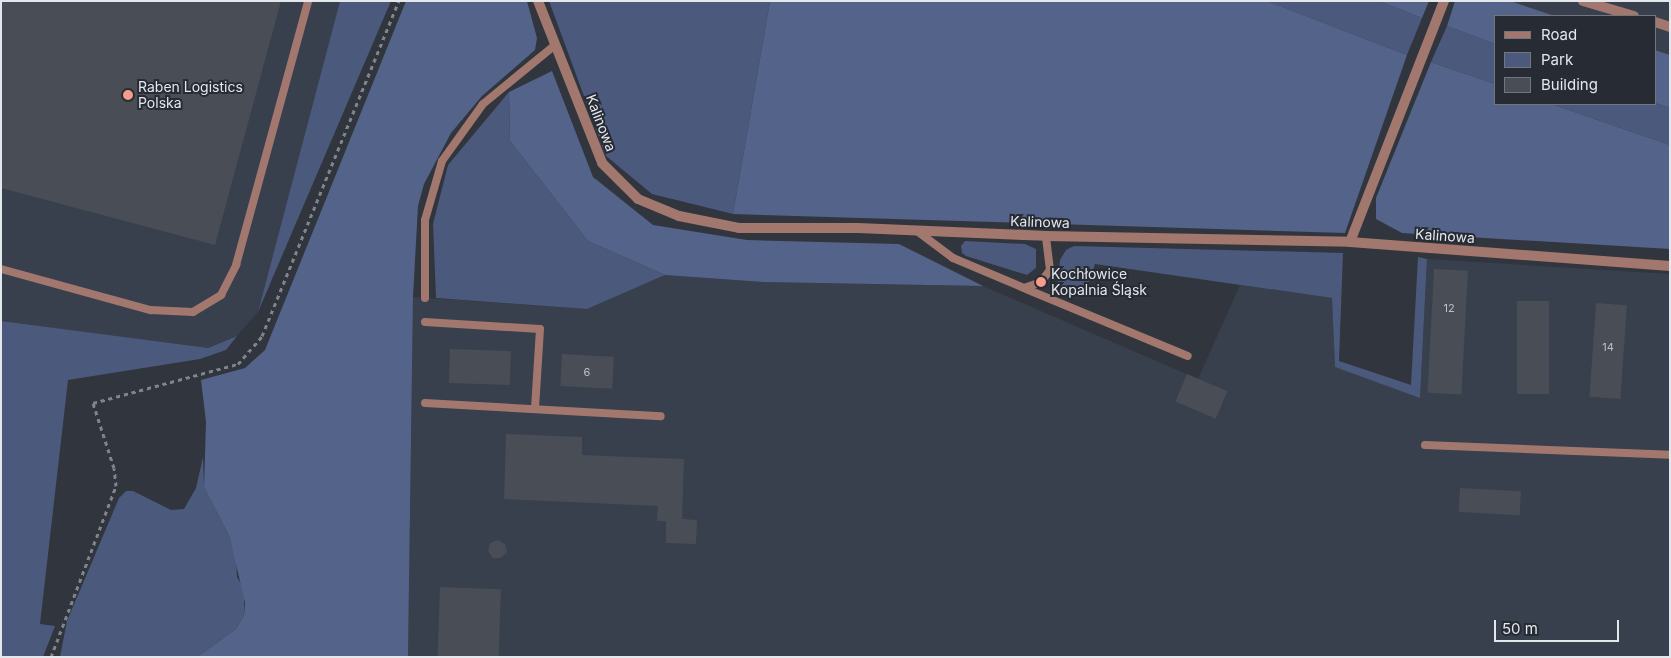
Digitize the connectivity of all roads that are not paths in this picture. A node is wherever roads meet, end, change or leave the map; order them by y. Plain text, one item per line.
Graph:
1 (308, 1) edge
2 (538, 1) edge
3 (1444, 1) edge
4 (1583, 1) edge
5 (1631, 15) edge
6 (1656, 22) edge
7 (1670, 27) edge
8 (555, 45) junction
9 (917, 231) junction
10 (1046, 236) junction
11 (1350, 242) junction
12 (1670, 266) edge
13 (1, 269) edge
14 (1024, 288) junction
15 (425, 298) dead end
16 (425, 322) dead end
17 (1188, 356) dead end
18 (425, 403) dead end
19 (535, 409) junction
20 (661, 416) dead end
21 (1425, 445) dead end
22 (1670, 455) edge

1 - 13 lane
2 - 8 street, Kalinowa
3 - 11 street
4 - 5 street
6 - 7 street
8 - 9 street, Kalinowa
8 - 15 lane
9 - 10 street, Kalinowa
9 - 14 lane
10 - 11 street, Kalinowa
10 - 14 lane
11 - 12 street, Kalinowa
14 - 17 lane
16 - 19 lane
18 - 19 lane
19 - 20 lane
21 - 22 lane

